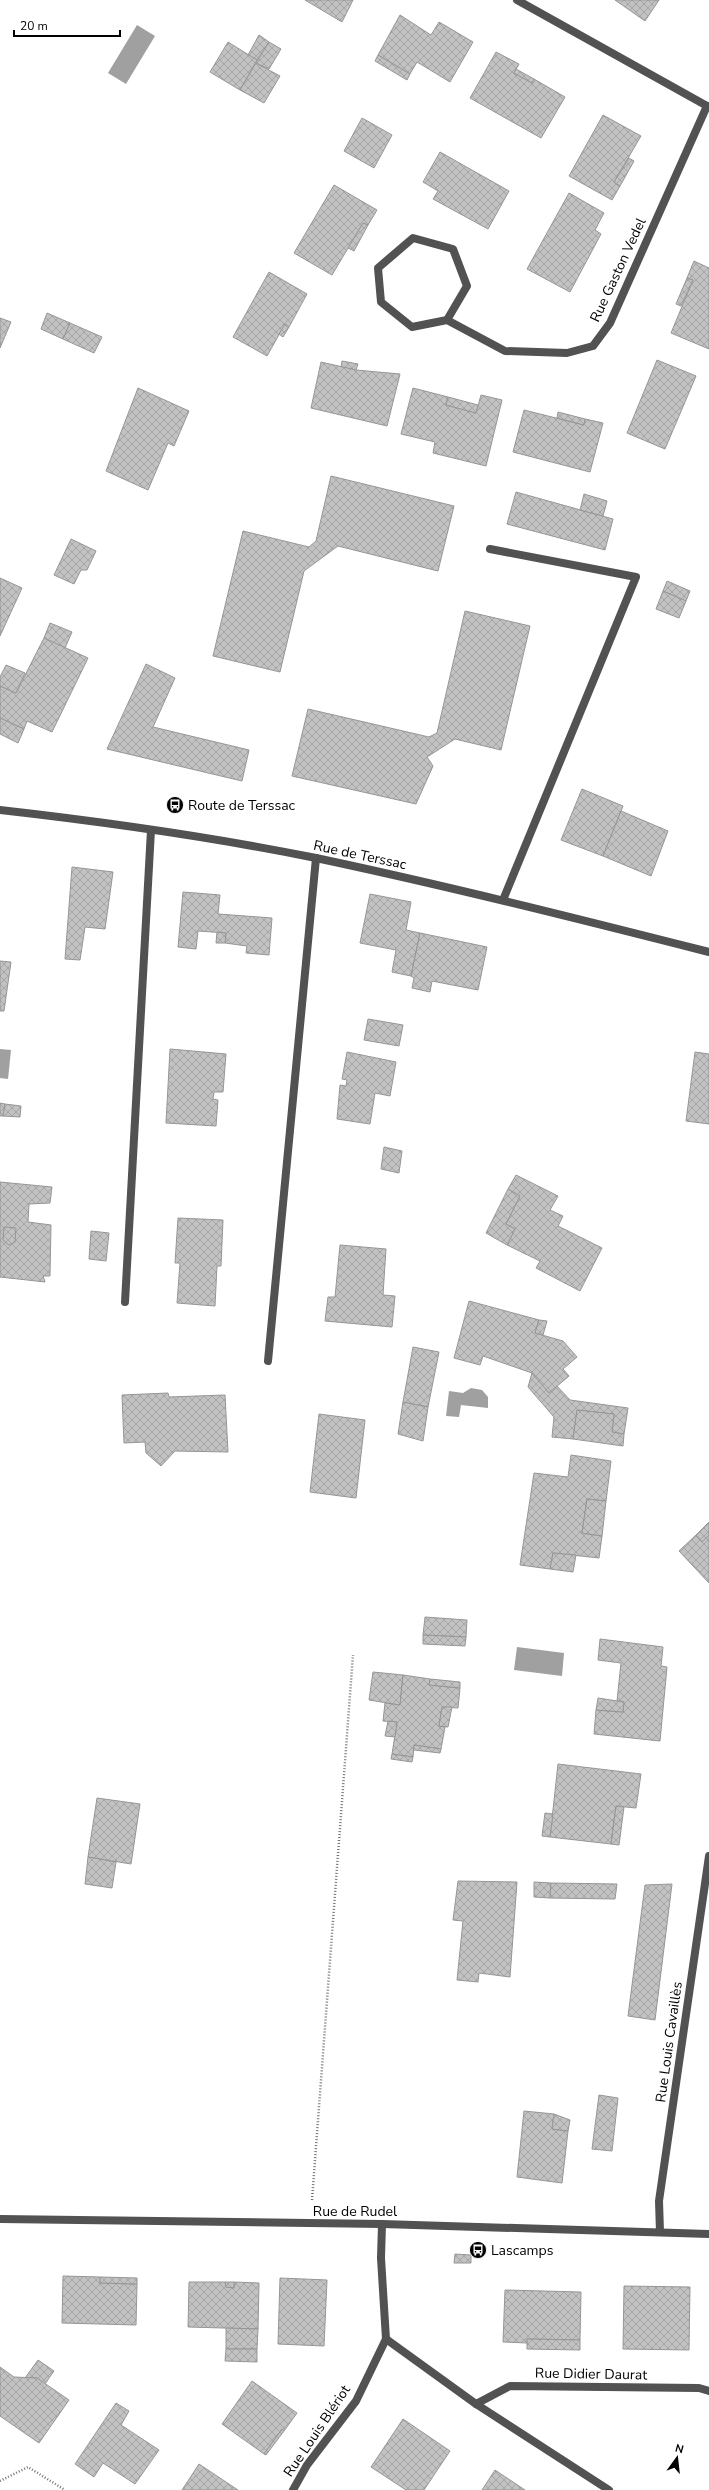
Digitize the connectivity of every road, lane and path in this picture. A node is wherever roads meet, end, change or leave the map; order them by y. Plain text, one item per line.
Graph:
1 (517, 0) edge
2 (708, 107) edge
3 (447, 320) junction
4 (490, 549) dead end
5 (0, 810) edge
6 (151, 830) junction
7 (316, 858) junction
8 (503, 900) junction
9 (709, 952) edge
10 (125, 1302) dead end
11 (268, 1361) dead end
12 (353, 1655) dead end
13 (709, 1856) edge
14 (0, 2219) edge
15 (310, 2224) junction
16 (382, 2224) junction
17 (660, 2232) junction
18 (709, 2234) edge
19 (386, 2339) junction
20 (709, 2392) edge
21 (476, 2404) junction
22 (0, 2481) edge
23 (65, 2490) edge
24 (293, 2490) edge
25 (609, 2490) edge

1 - 2 street
2 - 3 street, Rue Gaston Vedel
3 - 3 street
4 - 8 street
5 - 6 street, Rue de Terssac
6 - 7 street, Rue de Terssac
6 - 10 street
7 - 8 street, Rue de Terssac
7 - 11 street
8 - 9 street, Rue de Terssac
12 - 15 path
13 - 17 street, Rue Louis Cavaillès
14 - 15 street, Rue de Rudel
15 - 16 street, Rue de Rudel
16 - 17 street, Rue de Rudel
16 - 19 street, Rue Louis Blériot
17 - 18 street, Rue de Rudel
19 - 21 street
19 - 24 street, Rue Louis Blériot
20 - 21 street, Rue Didier Daurat
21 - 25 street
22 - 23 path

